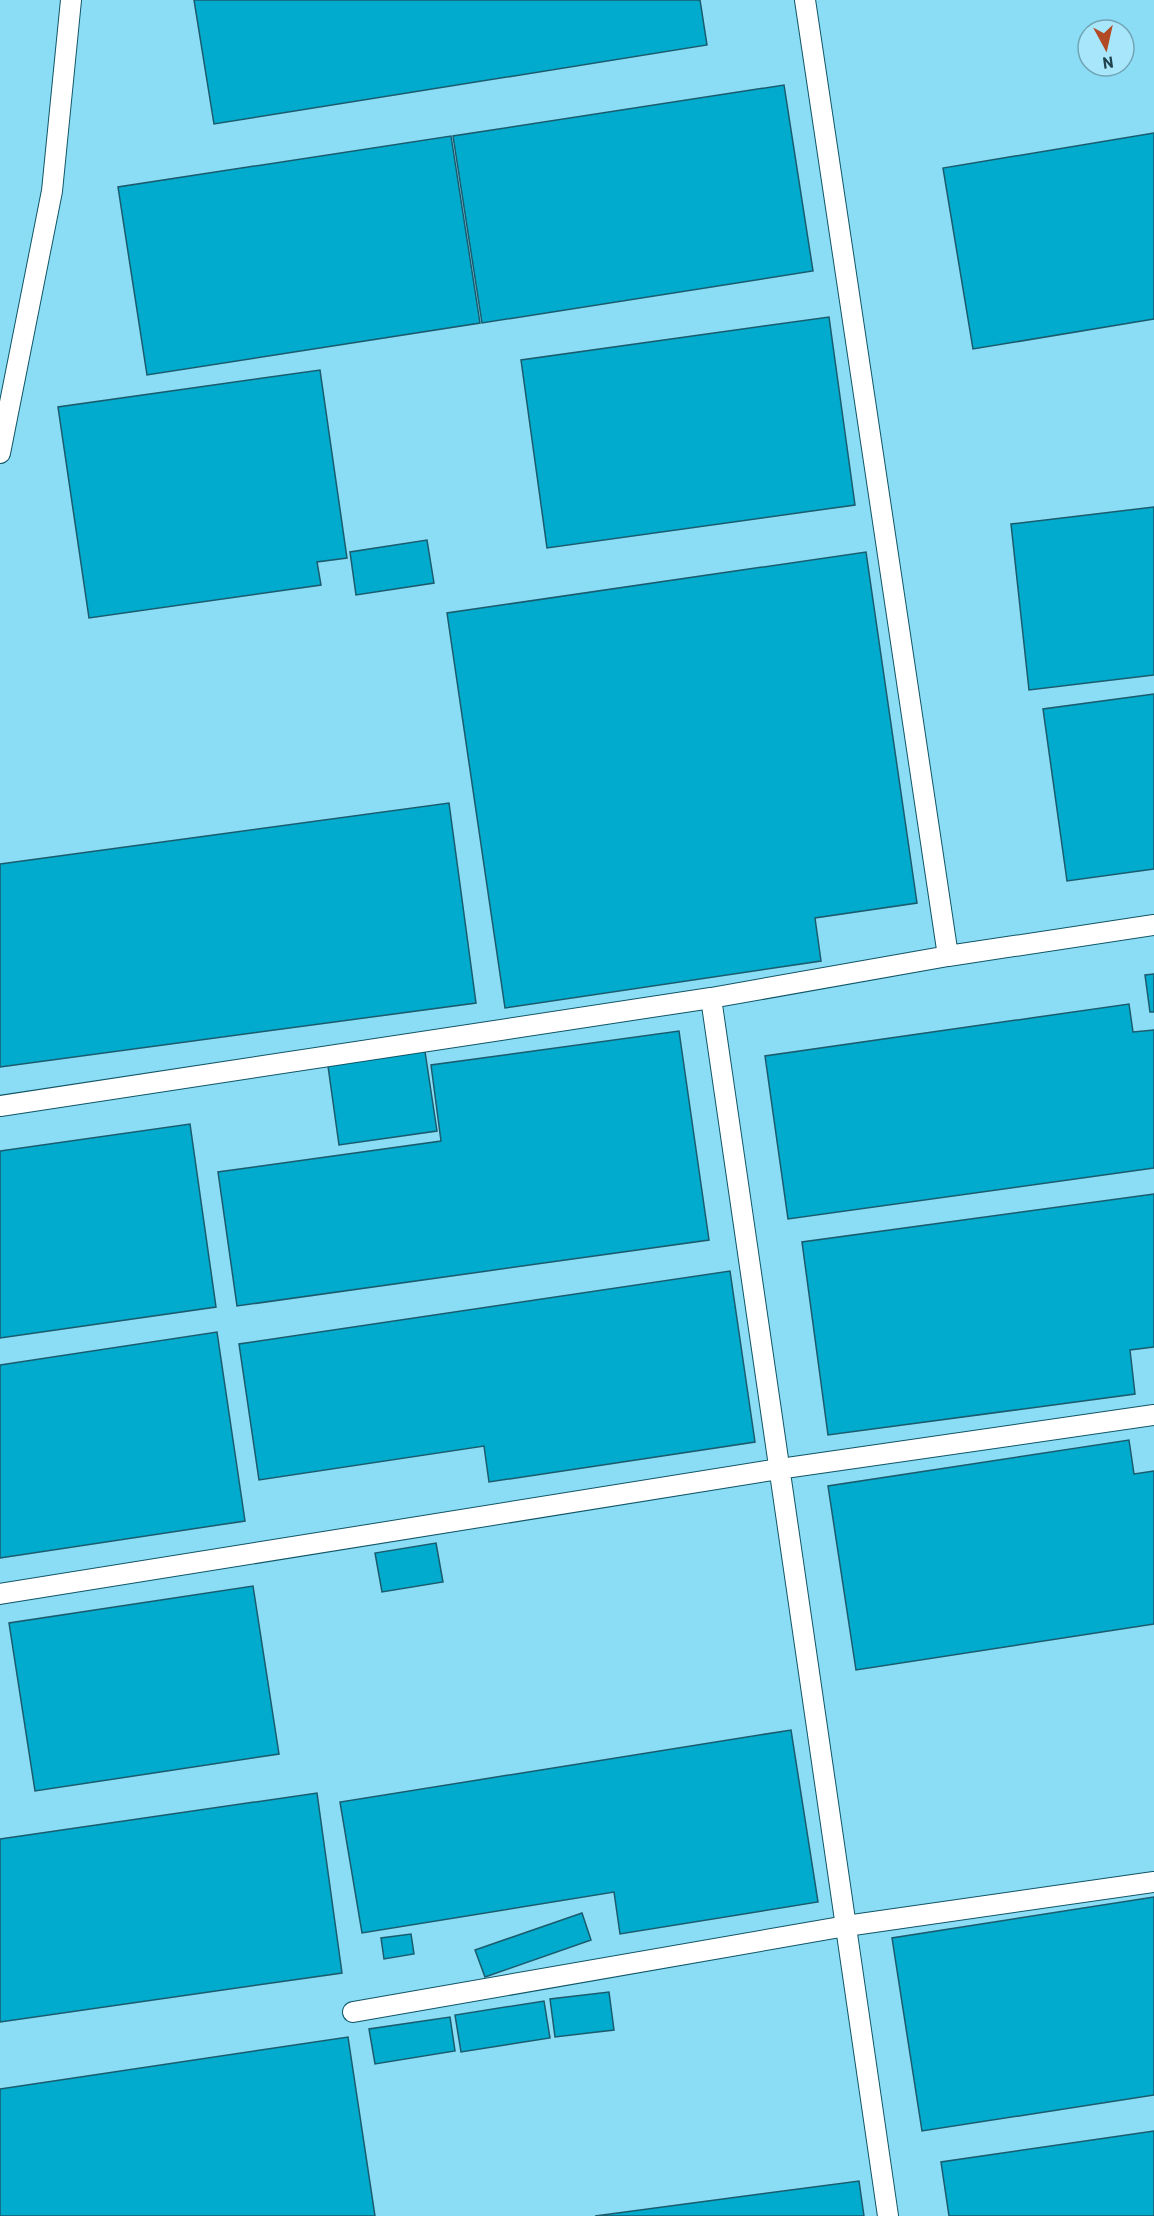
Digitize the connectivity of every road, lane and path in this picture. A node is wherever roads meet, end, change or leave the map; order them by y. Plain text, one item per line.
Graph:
1 (71, 0) edge
2 (805, 0) edge
3 (0, 453) edge
4 (1154, 925) edge
5 (948, 956) junction
6 (711, 998) junction
7 (0, 1106) edge
8 (1154, 1414) edge
9 (779, 1469) junction
10 (0, 1594) edge
11 (1154, 1882) edge
12 (846, 1926) junction
13 (353, 2012) dead end
14 (888, 2216) edge

1 - 3 lane
2 - 5 lane
4 - 5 lane
5 - 6 lane
6 - 7 lane
6 - 9 lane
8 - 9 lane
9 - 10 lane
9 - 12 lane
11 - 12 lane
12 - 13 lane
12 - 14 lane

